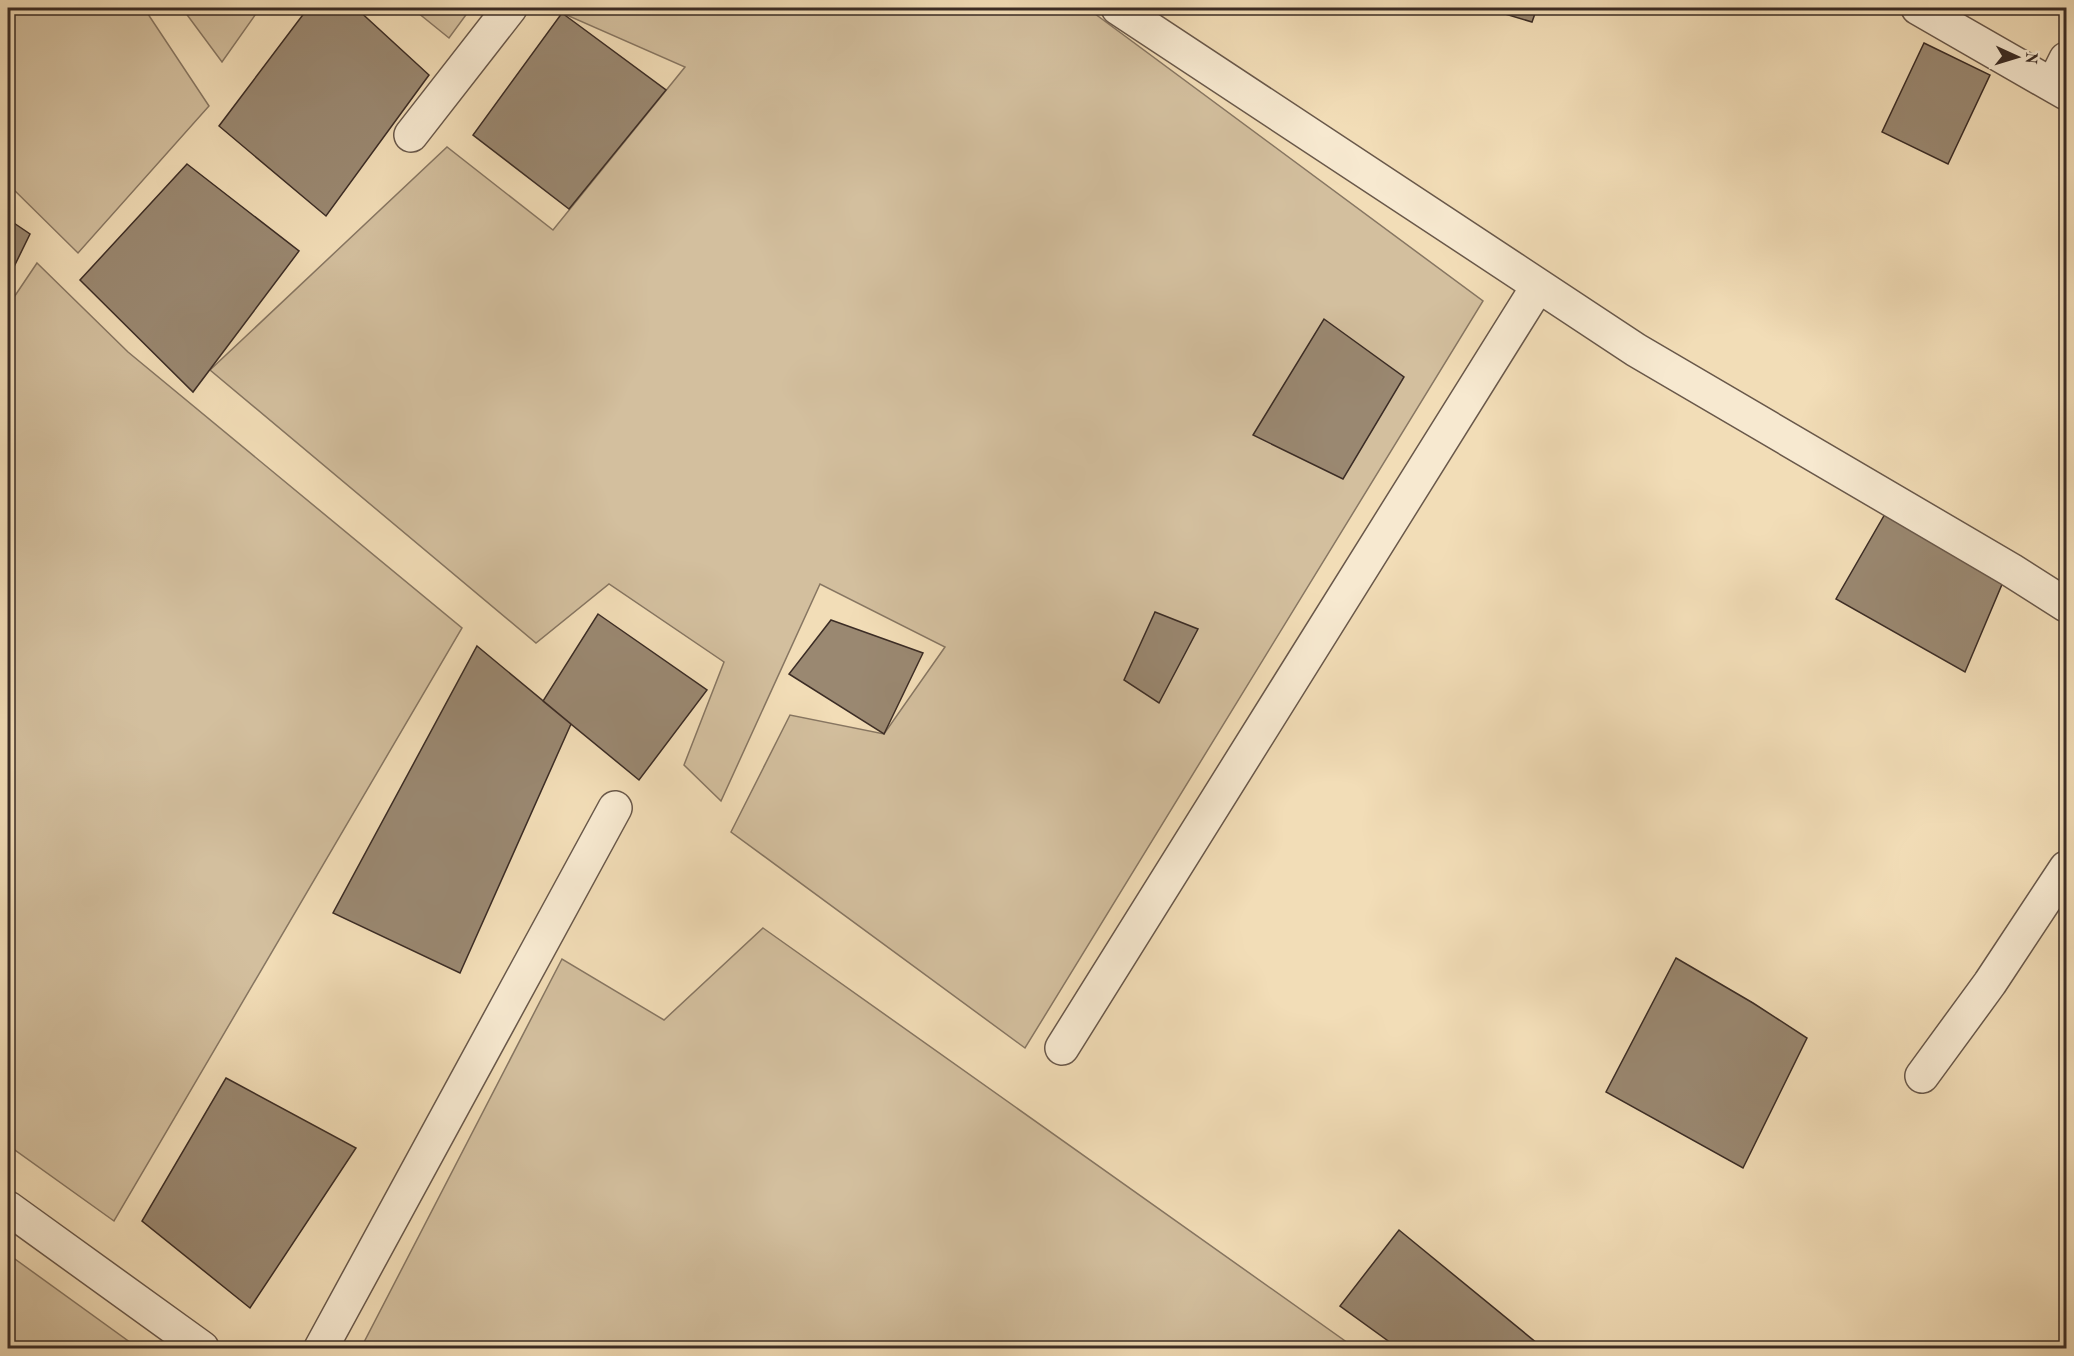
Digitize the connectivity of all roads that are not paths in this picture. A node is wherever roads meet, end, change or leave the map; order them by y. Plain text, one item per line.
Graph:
1 (510, 8) edge
2 (1118, 8) edge
3 (1918, 8) edge
4 (2062, 79) edge
5 (411, 135) dead end
6 (1538, 286) junction
7 (2067, 605) edge
8 (615, 808) dead end
9 (2067, 868) edge
10 (1062, 1048) dead end
11 (1922, 1076) dead end
12 (8, 1208) edge
13 (202, 1348) edge
14 (321, 1348) edge

1 - 5 street
2 - 6 street
3 - 4 street
6 - 7 street
6 - 10 street
8 - 14 street
9 - 11 street
12 - 13 street

